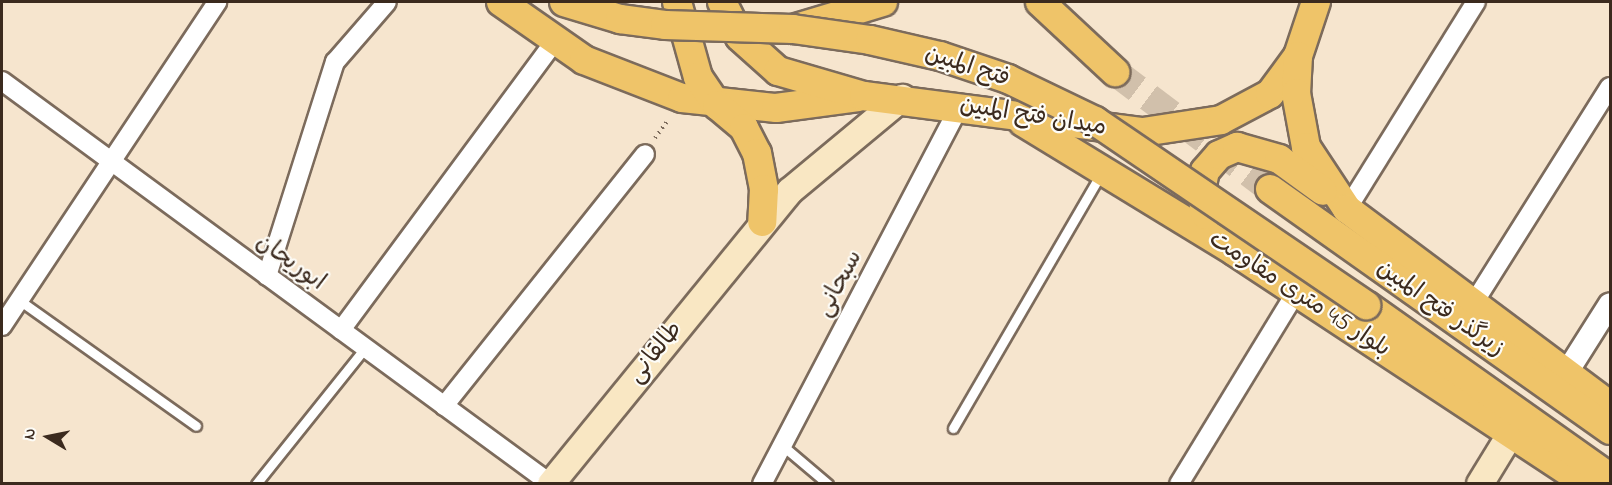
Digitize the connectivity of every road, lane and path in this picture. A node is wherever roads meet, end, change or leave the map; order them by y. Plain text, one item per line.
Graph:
1 (217, 2) edge
2 (387, 2) edge
3 (501, 2) edge
4 (564, 2) edge
5 (677, 2) edge
6 (722, 2) edge
7 (883, 2) edge
8 (1040, 2) edge
9 (1316, 2) edge
10 (1324, 2) edge
11 (1476, 2) edge
12 (793, 29) junction
13 (555, 41) junction
14 (1302, 47) junction
15 (1115, 72) tunnel mouth
16 (2, 81) edge
17 (1611, 87) edge
18 (864, 96) junction
19 (682, 98) junction
20 (902, 98) junction
21 (717, 105) junction
22 (960, 106) junction
23 (1008, 113) junction
24 (645, 154) joint
25 (111, 161) junction
26 (1103, 169) junction
27 (1270, 189) tunnel mouth
28 (1347, 209) junction
29 (762, 222) junction
30 (1234, 251) junction
31 (267, 276) junction
32 (1296, 292) junction
33 (19, 300) junction
34 (1474, 302) junction
35 (1611, 304) edge
36 (2, 326) edge
37 (341, 330) junction
38 (365, 348) junction
39 (1567, 372) junction
40 (444, 406) junction
41 (1611, 406) edge
42 (196, 426) dead end
43 (953, 428) dead end
44 (1611, 430) edge
45 (1510, 435) junction
46 (783, 446) junction
47 (1611, 478) edge
48 (256, 483) edge
49 (551, 483) edge
50 (762, 483) edge
51 (828, 483) edge
52 (1179, 483) edge
53 (1480, 483) edge
54 (1587, 483) edge

1 - 25 street
2 - 31 street
3 - 13 main road
4 - 12 main road, bridge
5 - 21 main road
6 - 18 main road, میدان فتح المبین
7 - 12 main road
8 - 15 main road
9 - 14 main road, میدان فتح المبین
10 - 14 main road
11 - 28 street
12 - 47 main road, فتح المبین, bridge
13 - 19 main road
13 - 37 street
14 - 23 main road, میدان فتح المبین
14 - 28 main road
16 - 25 street, ابوریحان
17 - 34 street
18 - 20 main road, میدان فتح المبین
18 - 21 main road
19 - 21 main road
19 - 24 path
20 - 22 main road, میدان فتح المبین
20 - 29 main road, طالقانی
21 - 29 main road
22 - 23 main road, میدان فتح المبین
22 - 46 street, سبحانی
23 - 26 main road, بلوار 45 متری مقاومت
24 - 40 street
25 - 31 street, ابوریحان
25 - 33 street
26 - 30 main road, بلوار 45 متری مقاومت
26 - 43 lane
27 - 44 main road, زیرگذر فتح المبین
28 - 30 main road
28 - 34 main road
29 - 49 main road, طالقانی
30 - 32 main road, بلوار 45 متری مقاومت
31 - 37 street, ابوریحان
32 - 45 main road, بلوار 45 متری مقاومت
32 - 52 street
33 - 36 street
33 - 42 lane
34 - 39 main road
35 - 39 street
37 - 38 street, ابوریحان
38 - 40 street, ابوریحان
38 - 48 lane
39 - 41 main road
40 - 49 street, ابوریحان
45 - 53 main road
45 - 54 main road, بلوار 45 متری مقاومت
46 - 50 street, سبحانی
46 - 51 lane

